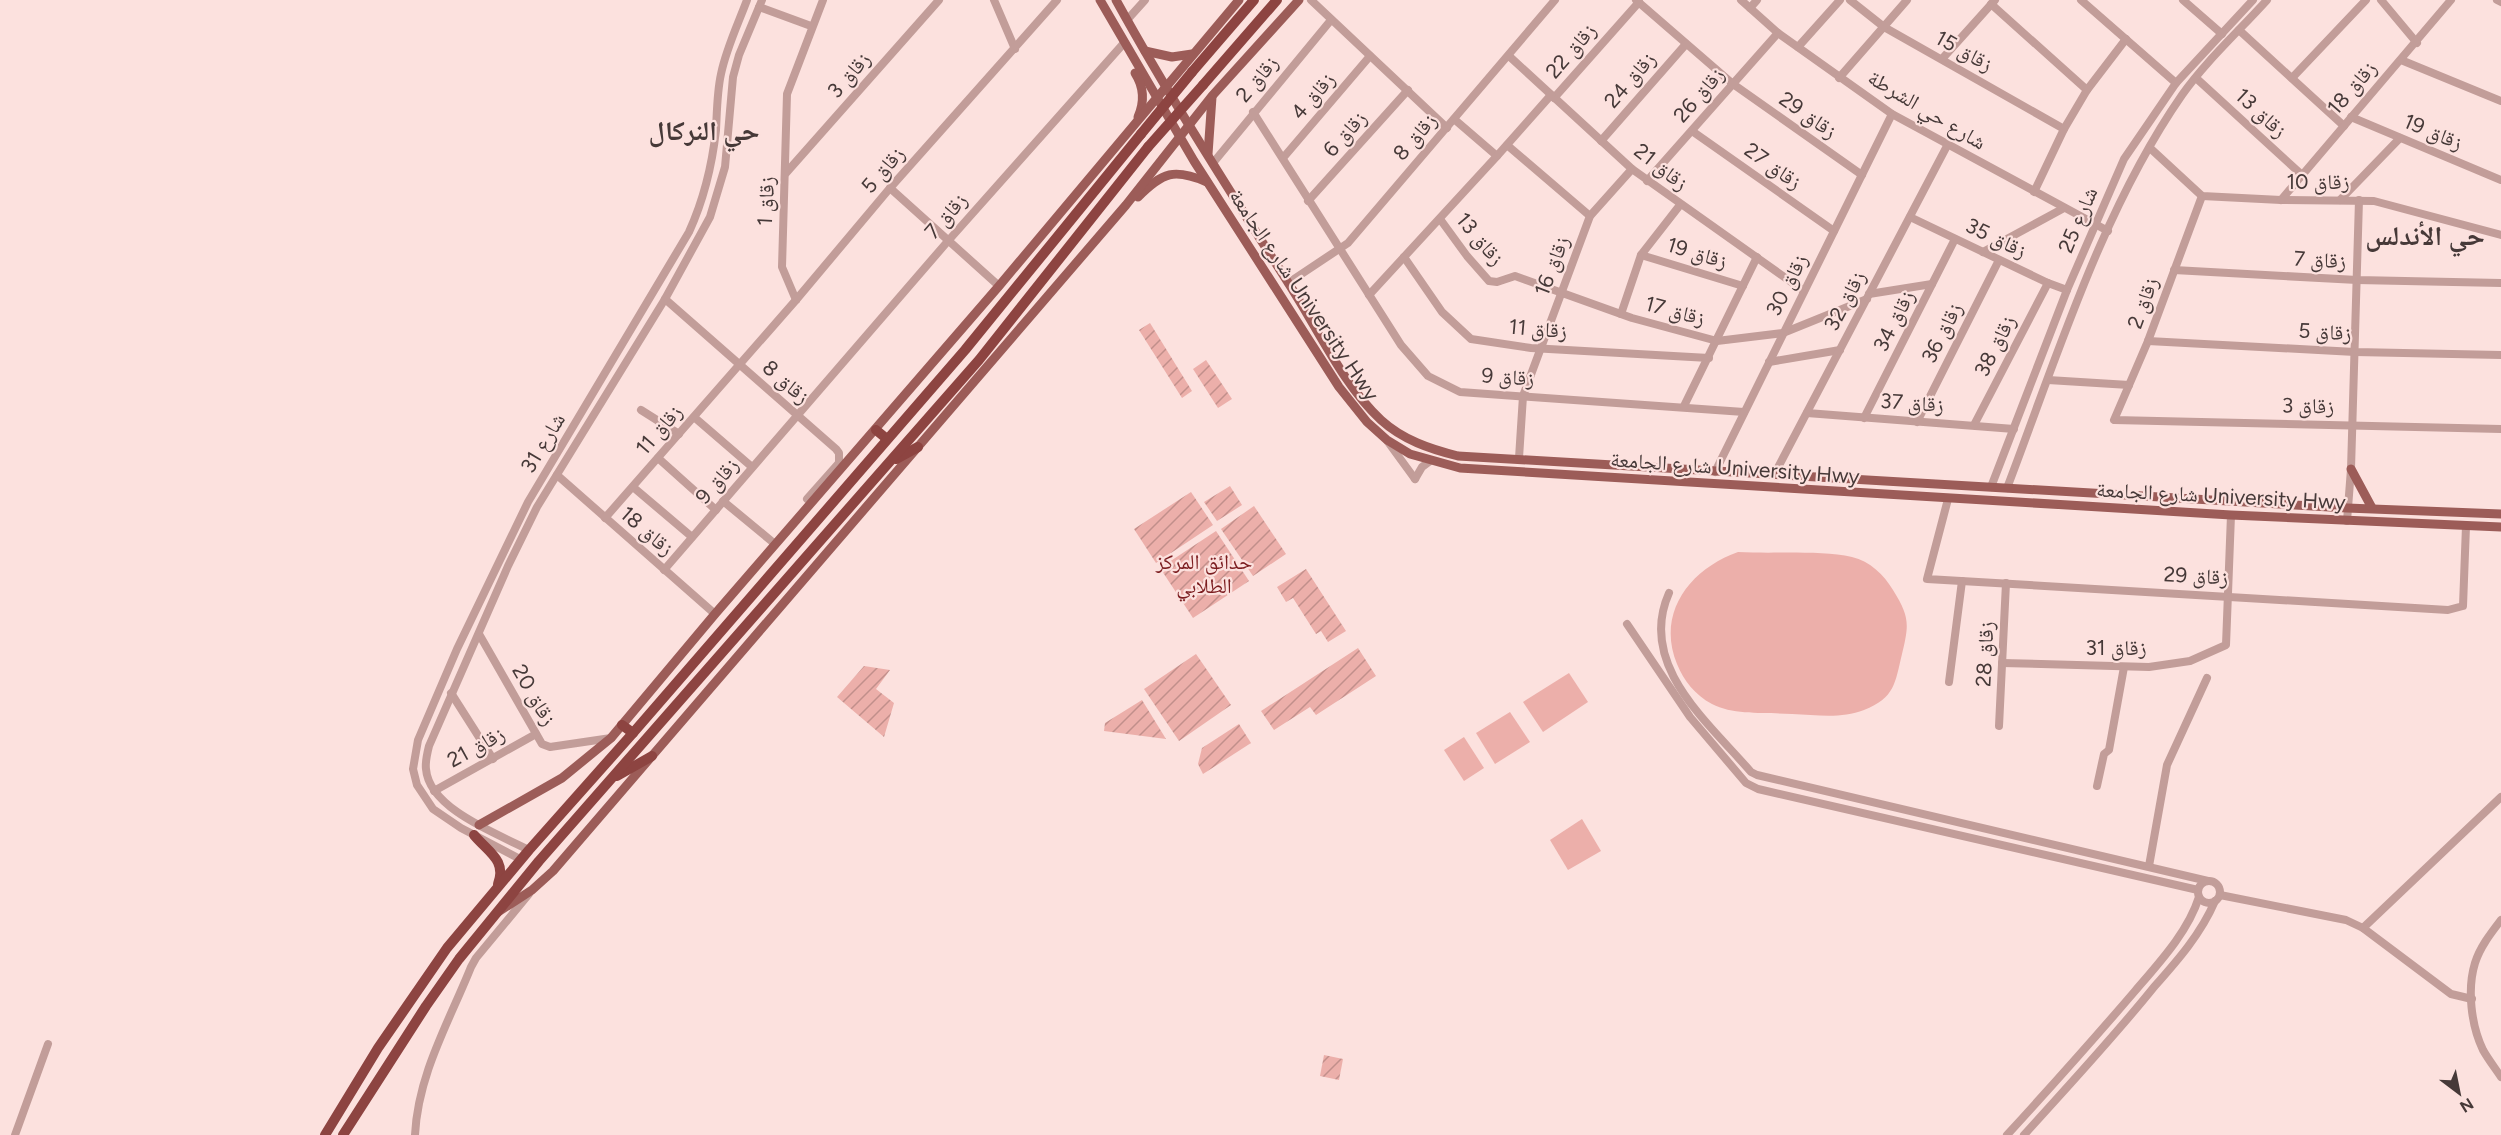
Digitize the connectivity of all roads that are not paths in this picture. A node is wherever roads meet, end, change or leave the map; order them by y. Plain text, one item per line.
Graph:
1 (747, 0) edge
2 (822, 0) edge
3 (939, 0) edge
4 (994, 0) edge
5 (1057, 0) edge
6 (1100, 0) edge
7 (1116, 0) edge
8 (1144, 0) edge
9 (1239, 0) edge
10 (1254, 0) edge
11 (1276, 0) edge
12 (1299, 0) edge
13 (1311, 0) edge
14 (1556, 0) edge
15 (1741, 0) edge
16 (1757, 0) edge
17 (1840, 0) edge
18 (1850, 0) edge
19 (1907, 0) edge
20 (2081, 0) edge
21 (2183, 0) edge
22 (2253, 0) edge
23 (2267, 0) edge
24 (2366, 0) edge
25 (2381, 0) edge
26 (2451, 0) edge
27 (1637, 1) edge
28 (1993, 2) edge
29 (760, 3) edge
30 (1750, 8) junction
31 (1127, 20) junction
32 (1331, 20) junction
33 (811, 26) junction
34 (1884, 27) junction
35 (2239, 30) junction
36 (1778, 33) junction
37 (2222, 34) junction
38 (2126, 39) junction
39 (1124, 43) junction
40 (2417, 43) junction
41 (1686, 44) junction
42 (1798, 47) junction
43 (1015, 49) junction
44 (1144, 51) junction
45 (1192, 54) junction
46 (1370, 56) junction
47 (1509, 56) junction
48 (1942, 59) junction
49 (2401, 60) junction
50 (721, 75) junction
51 (733, 77) junction
52 (1839, 78) junction
53 (2196, 78) junction
54 (2292, 78) junction
55 (2176, 83) junction
56 (1733, 84) junction
57 (1166, 86) junction
58 (1408, 90) junction
59 (2088, 90) junction
60 (1212, 96) junction
61 (1552, 96) junction
62 (1156, 98) junction
63 (2501, 101) edge
64 (1253, 112) junction
65 (1892, 114) junction
66 (2351, 117) junction
67 (1454, 119) junction
68 (1189, 124) junction
69 (2344, 126) junction
70 (1447, 128) junction
71 (1138, 129) junction
72 (2064, 129) junction
73 (1692, 131) junction
74 (1179, 136) junction
75 (2400, 138) junction
76 (1601, 141) junction
77 (1948, 144) junction
78 (1508, 145) junction
79 (2150, 148) junction
80 (1497, 156) junction
81 (1210, 158) junction
82 (1282, 158) junction
83 (1632, 169) junction
84 (786, 173) junction
85 (1862, 175) junction
86 (2302, 175) junction
87 (2501, 180) edge
88 (1647, 181) junction
89 (1208, 183) junction
90 (890, 188) junction
91 (2034, 192) junction
92 (2202, 196) junction
93 (2281, 200) junction
94 (2340, 200) junction
95 (2359, 200) junction
96 (1308, 201) junction
97 (1126, 205) junction
98 (1680, 205) junction
99 (2064, 208) junction
100 (1590, 216) junction
101 (1910, 217) junction
102 (1440, 219) junction
103 (2095, 225) junction
104 (1834, 231) junction
105 (2108, 231) junction
106 (2501, 235) edge
107 (1954, 238) junction
108 (948, 241) junction
109 (1338, 249) junction
110 (1983, 252) junction
111 (1641, 255) junction
112 (1404, 256) junction
113 (1757, 257) junction
114 (1999, 260) junction
115 (2174, 270) junction
116 (2357, 280) junction
117 (1287, 283) junction
118 (2501, 283) edge
119 (1932, 284) junction
120 (2048, 284) junction
121 (999, 286) junction
122 (1743, 286) junction
123 (2067, 290) junction
124 (1804, 291) junction
125 (1560, 294) junction
126 (1369, 295) junction
127 (1868, 296) junction
128 (665, 299) junction
129 (796, 300) junction
130 (1621, 314) junction
131 (1783, 333) junction
132 (628, 336) junction
133 (1717, 341) junction
134 (2148, 341) junction
135 (638, 343) junction
136 (1541, 348) junction
137 (1840, 350) junction
138 (2355, 352) junction
139 (2501, 355) edge
140 (1709, 358) junction
141 (1770, 362) junction
142 (739, 365) junction
143 (2048, 380) junction
144 (2129, 385) junction
145 (1523, 396) junction
146 (1684, 406) junction
147 (641, 410) dead end
148 (1744, 412) junction
149 (1808, 413) junction
150 (798, 416) junction
151 (694, 417) junction
152 (1864, 418) junction
153 (2114, 420) joint
154 (1917, 422) junction
155 (1974, 425) junction
156 (2351, 425) junction
157 (2014, 429) junction
158 (2501, 429) edge
159 (876, 430) junction
160 (679, 434) junction
161 (887, 439) junction
162 (1387, 440) junction
163 (918, 447) junction
164 (658, 458) junction
165 (1519, 458) junction
166 (1430, 461) junction
167 (888, 464) junction
168 (753, 467) junction
169 (2351, 469) junction
170 (1676, 470) junction
171 (1715, 472) junction
172 (557, 475) junction
173 (1774, 475) junction
174 (1675, 483) junction
175 (633, 486) junction
176 (1991, 487) junction
177 (2007, 488) junction
178 (807, 499) dead end
179 (1948, 499) junction
180 (723, 501) junction
181 (2347, 508) junction
182 (2372, 508) junction
183 (716, 510) junction
184 (2501, 514) edge
185 (2231, 515) junction
186 (605, 518) junction
187 (2347, 521) junction
188 (2466, 526) junction
189 (2501, 527) edge
190 (692, 537) junction
191 (776, 544) junction
192 (664, 570) junction
193 (1962, 581) junction
194 (2006, 583) junction
195 (1669, 593) dead end
196 (2228, 596) junction
197 (715, 614) junction
198 (1627, 624) dead end
199 (479, 634) junction
200 (2002, 663) junction
201 (2124, 667) junction
202 (2207, 678) dead end
203 (1949, 682) dead end
204 (451, 693) junction
205 (432, 707) junction
206 (444, 712) junction
207 (622, 725) junction
208 (1999, 726) dead end
209 (536, 734) junction
210 (633, 734) junction
211 (611, 738) junction
212 (652, 756) junction
213 (493, 759) junction
214 (413, 769) junction
215 (426, 770) junction
216 (611, 779) junction
217 (2097, 786) dead end
218 (434, 790) junction
219 (2501, 796) edge
220 (467, 819) junction
221 (461, 828) junction
222 (477, 830) junction
223 (528, 850) junction
224 (520, 860) junction
225 (2149, 866) junction
226 (2208, 881) junction
227 (497, 887) junction
228 (532, 890) junction
229 (2198, 893) junction
230 (2217, 898) junction
231 (497, 913) junction
232 (2501, 920) edge
233 (2363, 927) junction
234 (2472, 999) junction
235 (48, 1044) dead end
236 (2501, 1077) edge
237 (15, 1135) edge
238 (324, 1135) edge
239 (343, 1135) edge
240 (415, 1135) edge
241 (2007, 1135) edge
242 (2024, 1135) edge

1 - 50 street, شارع 31
2 - 33 street, زقاق 1
3 - 84 street, زقاق 3
4 - 43 street
5 - 43 street, زقاق 5
6 - 39 main road
7 - 31 main road, شارع الجامعة University Hwy
8 - 31 street
9 - 45 main road
10 - 71 highway, bridge
11 - 167 highway, bridge
12 - 60 main road
13 - 32 street
14 - 47 street, زقاق 8
15 - 30 street, شارع حي الشرطة
16 - 30 street
17 - 42 street
18 - 34 street, زقاق 15
19 - 34 street
20 - 38 street
21 - 37 street
22 - 37 street, شارع 25
23 - 35 street, شارع 25
24 - 54 street
25 - 40 street
26 - 40 street, زقاق 18
27 - 41 street, زقاق 29
27 - 61 street, زقاق 22
28 - 48 street
28 - 59 street
29 - 33 street
29 - 51 street, شارع 31
30 - 36 street, شارع حي الشرطة
31 - 44 main road, شارع الجامعة University Hwy
32 - 46 street
32 - 64 street, زقاق 2
33 - 84 street, زقاق 1
34 - 48 street, زقاق 15
34 - 52 street
35 - 53 street, شارع 25
35 - 54 street
36 - 42 street, شارع حي الشرطة
36 - 56 street, زقاق 26
37 - 55 street, شارع 25
38 - 55 street
38 - 59 street
39 - 62 main road, شارع الجامعة University Hwy
39 - 71 main road
39 - 108 street, زقاق 7
40 - 49 street, زقاق 18
41 - 56 street, زقاق 29
41 - 76 street, زقاق 24
42 - 52 street, شارع حي الشرطة
43 - 90 street, زقاق 5
44 - 45 main road
44 - 57 main road, شارع الجامعة University Hwy
45 - 57 main road
46 - 58 street
46 - 82 street, زقاق 4
47 - 61 street, زقاق 21
47 - 67 street, زقاق 8
48 - 72 street, زقاق 15
49 - 63 street
49 - 66 street, زقاق 18
50 - 51 street
50 - 132 street, شارع 31
51 - 128 street, شارع 31
52 - 65 street, شارع حي الشرطة
53 - 79 street, شارع 25
53 - 86 street, زقاق 13
54 - 69 street
55 - 103 street, شارع 25
56 - 73 street, زقاق 26
56 - 85 street, زقاق 29
57 - 62 main road
57 - 68 main road, شارع الجامعة University Hwy
58 - 70 street
58 - 96 street, زقاق 6
59 - 72 street
60 - 68 main road
60 - 81 main road
61 - 76 street, زقاق 21
61 - 78 street, زقاق 22
62 - 71 main road
62 - 74 main road, شارع الجامعة University Hwy
64 - 81 street, زقاق 2
64 - 82 street
65 - 77 street, شارع حي الشرطة
65 - 85 street, زقاق 30
66 - 69 street, زقاق 18
66 - 75 street, زقاق 19
67 - 70 street, زقاق 8
67 - 80 street
68 - 74 main road
68 - 81 main road, شارع الجامعة University Hwy
69 - 86 street, زقاق 18
70 - 109 street, زقاق 8
71 - 121 main road
71 - 161 highway
72 - 91 street
73 - 88 street, زقاق 26
73 - 104 street, زقاق 27
74 - 89 main road, شارع الجامعة University Hwy
74 - 97 main road
75 - 87 street, زقاق 19
75 - 94 street
76 - 83 street, زقاق 21
77 - 91 street, شارع حي الشرطة
77 - 101 street, زقاق 32
78 - 80 street, زقاق 22
78 - 100 street
79 - 92 street
79 - 105 street, شارع 25
80 - 102 street, زقاق 22
81 - 117 main road, شارع الجامعة University Hwy
82 - 96 street
83 - 88 street, زقاق 21
83 - 100 street, زقاق 16
84 - 129 street, زقاق 1
85 - 104 street, زقاق 30
86 - 93 street, زقاق 18
88 - 98 street, زقاق 21
89 - 97 main road
89 - 162 main road, شارع الجامعة University Hwy
90 - 108 street
90 - 129 street, زقاق 5
91 - 99 street, شارع حي الشرطة
92 - 93 street, زقاق 10
92 - 115 street, زقاق 2
93 - 94 street, زقاق 10
94 - 95 street, زقاق 10
95 - 106 street, زقاق 10
95 - 116 street
96 - 109 street
97 - 163 main road
98 - 111 street
98 - 113 street, زقاق 21
99 - 103 street, شارع حي الشرطة
99 - 110 street
100 - 125 street, زقاق 16
101 - 107 street, زقاق 35
101 - 127 street, زقاق 32
102 - 112 street, زقاق 22
102 - 125 street, زقاق 13
103 - 105 street, شارع حي الشرطة
103 - 123 street, شارع 25
104 - 124 street, زقاق 30
105 - 143 street, شارع 25
107 - 110 street, زقاق 35
107 - 119 street, زقاق 34
108 - 121 street
108 - 150 street, زقاق 7
109 - 117 street, زقاق 8
109 - 126 street, زقاق 9
110 - 114 street, زقاق 35
111 - 122 street, زقاق 19
111 - 130 street
112 - 126 street, زقاق 22
112 - 136 street, زقاق 11
113 - 122 street
113 - 124 street, زقاق 21
114 - 120 street, زقاق 35
114 - 154 street, زقاق 36
115 - 116 street, زقاق 7
115 - 134 street, زقاق 2
116 - 118 street, زقاق 7
116 - 138 street
117 - 165 main road, شارع الجامعة University Hwy
119 - 127 street, زقاق 17
119 - 152 street, زقاق 34
120 - 123 street, زقاق 35
120 - 155 street, زقاق 38
121 - 159 main road
122 - 133 street
123 - 157 street, شارع 25
124 - 131 street, زقاق 30
125 - 130 street, زقاق 17
125 - 136 street, زقاق 16
126 - 145 street, زقاق 9
127 - 131 street, زقاق 17
127 - 137 street, زقاق 32
128 - 135 street, شارع 31
128 - 142 street, زقاق 8
129 - 142 street, زقاق 5
130 - 133 street, زقاق 17
131 - 133 street, زقاق 17
131 - 141 street, زقاق 30
132 - 135 street
132 - 205 street, شارع 31
133 - 140 street
134 - 138 street, زقاق 5
134 - 144 street, زقاق 2
135 - 172 street, شارع 31
136 - 140 street, زقاق 11
136 - 145 street, زقاق 16
137 - 141 street
137 - 149 street, زقاق 32
138 - 139 street, زقاق 5
138 - 156 street
140 - 146 street
141 - 148 street, زقاق 30
142 - 150 street, زقاق 8
142 - 151 street, زقاق 11
143 - 144 street
143 - 177 street, شارع 25
144 - 153 street, زقاق 2
145 - 146 street, زقاق 9
145 - 165 street, زقاق 16
146 - 148 street, زقاق 9
147 - 160 street
148 - 171 street, زقاق 30
149 - 152 street, زقاق 37
149 - 173 street, زقاق 32
150 - 168 street, زقاق 9
150 - 178 street, زقاق 8
151 - 160 street, زقاق 11
151 - 168 street
152 - 154 street, زقاق 37
153 - 156 street, زقاق 3
154 - 155 street, زقاق 37
155 - 157 street, زقاق 37
156 - 158 street, زقاق 3
156 - 169 street
157 - 176 street, شارع 25
159 - 161 highway
159 - 191 main road
160 - 164 street, زقاق 11
161 - 210 highway
162 - 166 main road, شارع الجامعة University Hwy
162 - 166 street
163 - 167 highway
163 - 212 main road
164 - 175 street, زقاق 11
164 - 183 street
165 - 170 main road, شارع الجامعة University Hwy
166 - 174 main road, شارع الجامعة University Hwy
167 - 216 highway
168 - 180 street, زقاق 9
169 - 181 street
169 - 182 main road
170 - 171 main road, شارع الجامعة University Hwy
170 - 174 main road
171 - 173 main road, شارع الجامعة University Hwy
172 - 186 street, زقاق 18
172 - 199 street, شارع 31
173 - 176 main road, شارع الجامعة University Hwy
174 - 179 main road, شارع الجامعة University Hwy
175 - 186 street, زقاق 11
175 - 190 street
176 - 177 main road, شارع الجامعة University Hwy
177 - 181 main road, شارع الجامعة University Hwy
179 - 185 main road, شارع الجامعة University Hwy
179 - 193 street, زقاق 29
180 - 183 street, زقاق 9
180 - 191 street
181 - 182 main road, شارع الجامعة University Hwy
181 - 187 street
182 - 184 main road, شارع الجامعة University Hwy
183 - 190 street, زقاق 9
185 - 187 main road, شارع الجامعة University Hwy
185 - 196 street
186 - 192 street, زقاق 18
187 - 188 main road, شارع الجامعة University Hwy
188 - 189 main road, شارع الجامعة University Hwy
188 - 196 street, زقاق 29
190 - 192 street, زقاق 9
191 - 197 main road
192 - 197 street, زقاق 18
193 - 194 street, زقاق 29
193 - 203 street
194 - 196 street, زقاق 29
194 - 200 street, زقاق 28
195 - 225 street
196 - 201 street, زقاق 31
197 - 207 main road
198 - 229 street
199 - 204 street, شارع 31
199 - 209 street, زقاق 20
200 - 201 street, زقاق 31
200 - 208 street, زقاق 28
201 - 217 street
202 - 225 street
204 - 206 street, شارع 31
204 - 213 street
205 - 206 street
205 - 214 street, شارع 31
206 - 215 street, شارع 31
207 - 210 highway
207 - 211 main road
209 - 211 street, زقاق 20
209 - 213 street, زقاق 21
210 - 223 highway
211 - 222 main road
212 - 216 highway
212 - 228 main road
213 - 218 street, زقاق 21
214 - 215 street
214 - 221 street, شارع 31
215 - 218 street, شارع 31
216 - 231 highway
218 - 220 street, شارع 31
219 - 233 street
220 - 221 street
220 - 222 street, شارع 31
221 - 222 street, شارع 31
222 - 223 street, شارع 31
222 - 224 street, شارع 31
222 - 227 highway
223 - 224 highway
224 - 227 highway
225 - 226 street
226 - 229 street
226 - 230 street
227 - 238 highway
228 - 231 main road
228 - 240 street
229 - 230 street
229 - 241 street
230 - 233 street
230 - 242 street
231 - 239 highway
232 - 234 street
233 - 234 street
234 - 236 street
235 - 237 street

